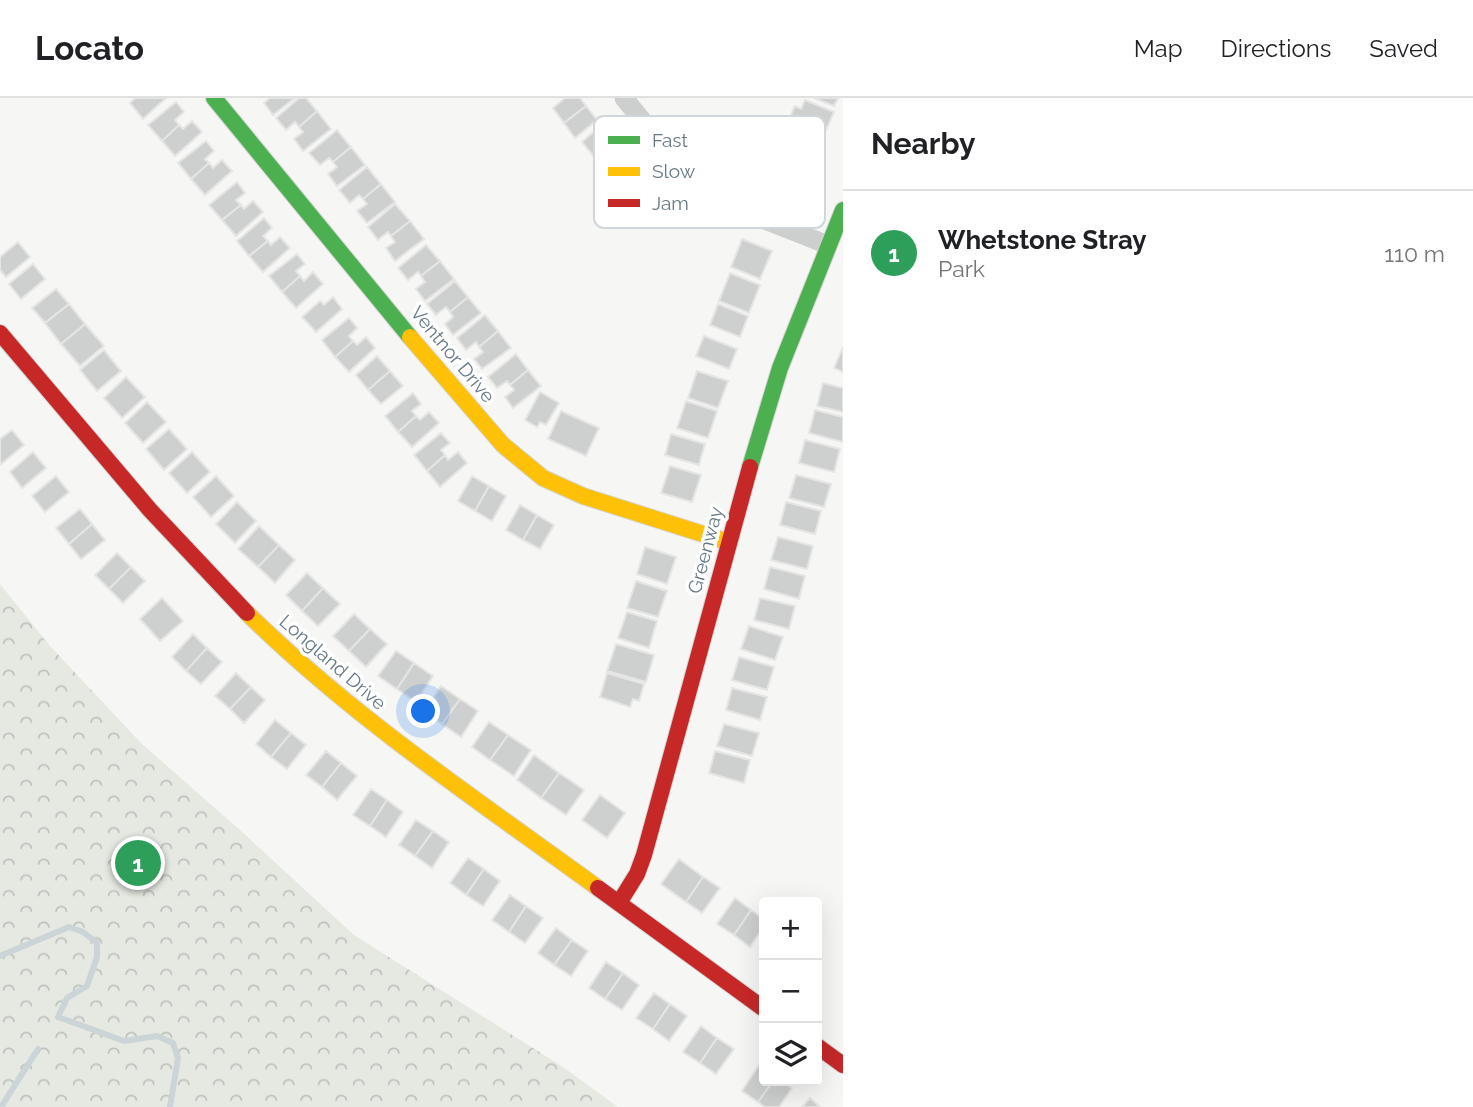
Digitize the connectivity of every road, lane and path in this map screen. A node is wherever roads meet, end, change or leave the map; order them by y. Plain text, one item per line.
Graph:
1 (214, 98) edge
2 (624, 98) edge
3 (639, 116) edge
4 (843, 210) edge
5 (785, 228) edge
6 (828, 245) junction
7 (0, 333) edge
8 (728, 542) junction
9 (619, 903) junction
10 (759, 1005) edge
11 (822, 1050) edge
12 (843, 1065) edge

1 - 8 street, Ventnor Drive
2 - 3 street
4 - 6 street, Greenway
5 - 6 street
6 - 8 street, Greenway
7 - 9 street, Longland Drive
8 - 9 street, Greenway
9 - 10 street, Longland Drive
11 - 12 street

